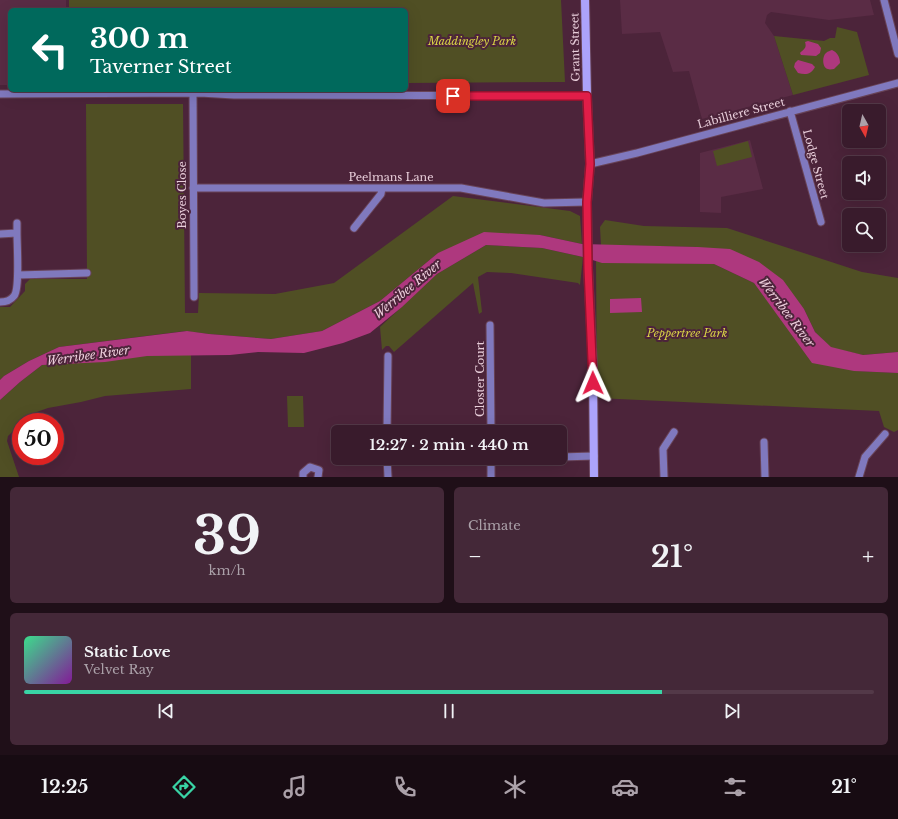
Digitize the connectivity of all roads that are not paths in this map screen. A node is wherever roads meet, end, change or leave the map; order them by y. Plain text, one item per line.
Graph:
1 (585, 0) edge
2 (884, 0) edge
3 (898, 54) edge
4 (898, 83) edge
5 (193, 93) junction
6 (0, 94) edge
7 (587, 96) junction
8 (790, 111) junction
9 (590, 164) junction
10 (193, 188) junction
11 (382, 188) junction
12 (587, 202) junction
13 (17, 222) dead end
14 (821, 222) dead end
15 (354, 228) dead end
16 (0, 234) edge
17 (17, 234) junction
18 (87, 273) dead end
19 (18, 275) junction
20 (194, 297) dead end
21 (0, 302) edge
22 (490, 325) dead end
23 (388, 356) dead end
24 (388, 425) edge
25 (491, 425) edge
26 (674, 432) dead end
27 (885, 434) dead end
28 (764, 442) dead end
29 (594, 456) junction
30 (567, 457) edge
31 (387, 465) edge
32 (490, 465) edge
33 (303, 477) edge
34 (318, 477) edge
35 (388, 477) edge
36 (491, 477) edge
37 (594, 477) edge
38 (664, 477) edge
39 (765, 477) edge
40 (859, 477) edge

1 - 7 main road, Grant Street
2 - 3 street
4 - 8 street, Labilliere Street
5 - 6 street
5 - 7 street
5 - 10 street, Boyes Close
7 - 9 main road, Grant Street
8 - 9 street, Labilliere Street
8 - 14 street, Lodge Street
9 - 12 main road, Grant Street
10 - 11 street, Peelmans Lane
10 - 20 street, Boyes Close
11 - 12 street, Peelmans Lane
11 - 15 street
12 - 29 main road, Grant Street
13 - 17 street
16 - 17 street
17 - 19 street
18 - 19 street
19 - 21 street
22 - 25 street, Closter Court
23 - 24 street
26 - 38 street
27 - 40 street
28 - 39 street
29 - 30 street
29 - 37 main road, Grant Street
31 - 35 street
32 - 36 street
33 - 34 street

